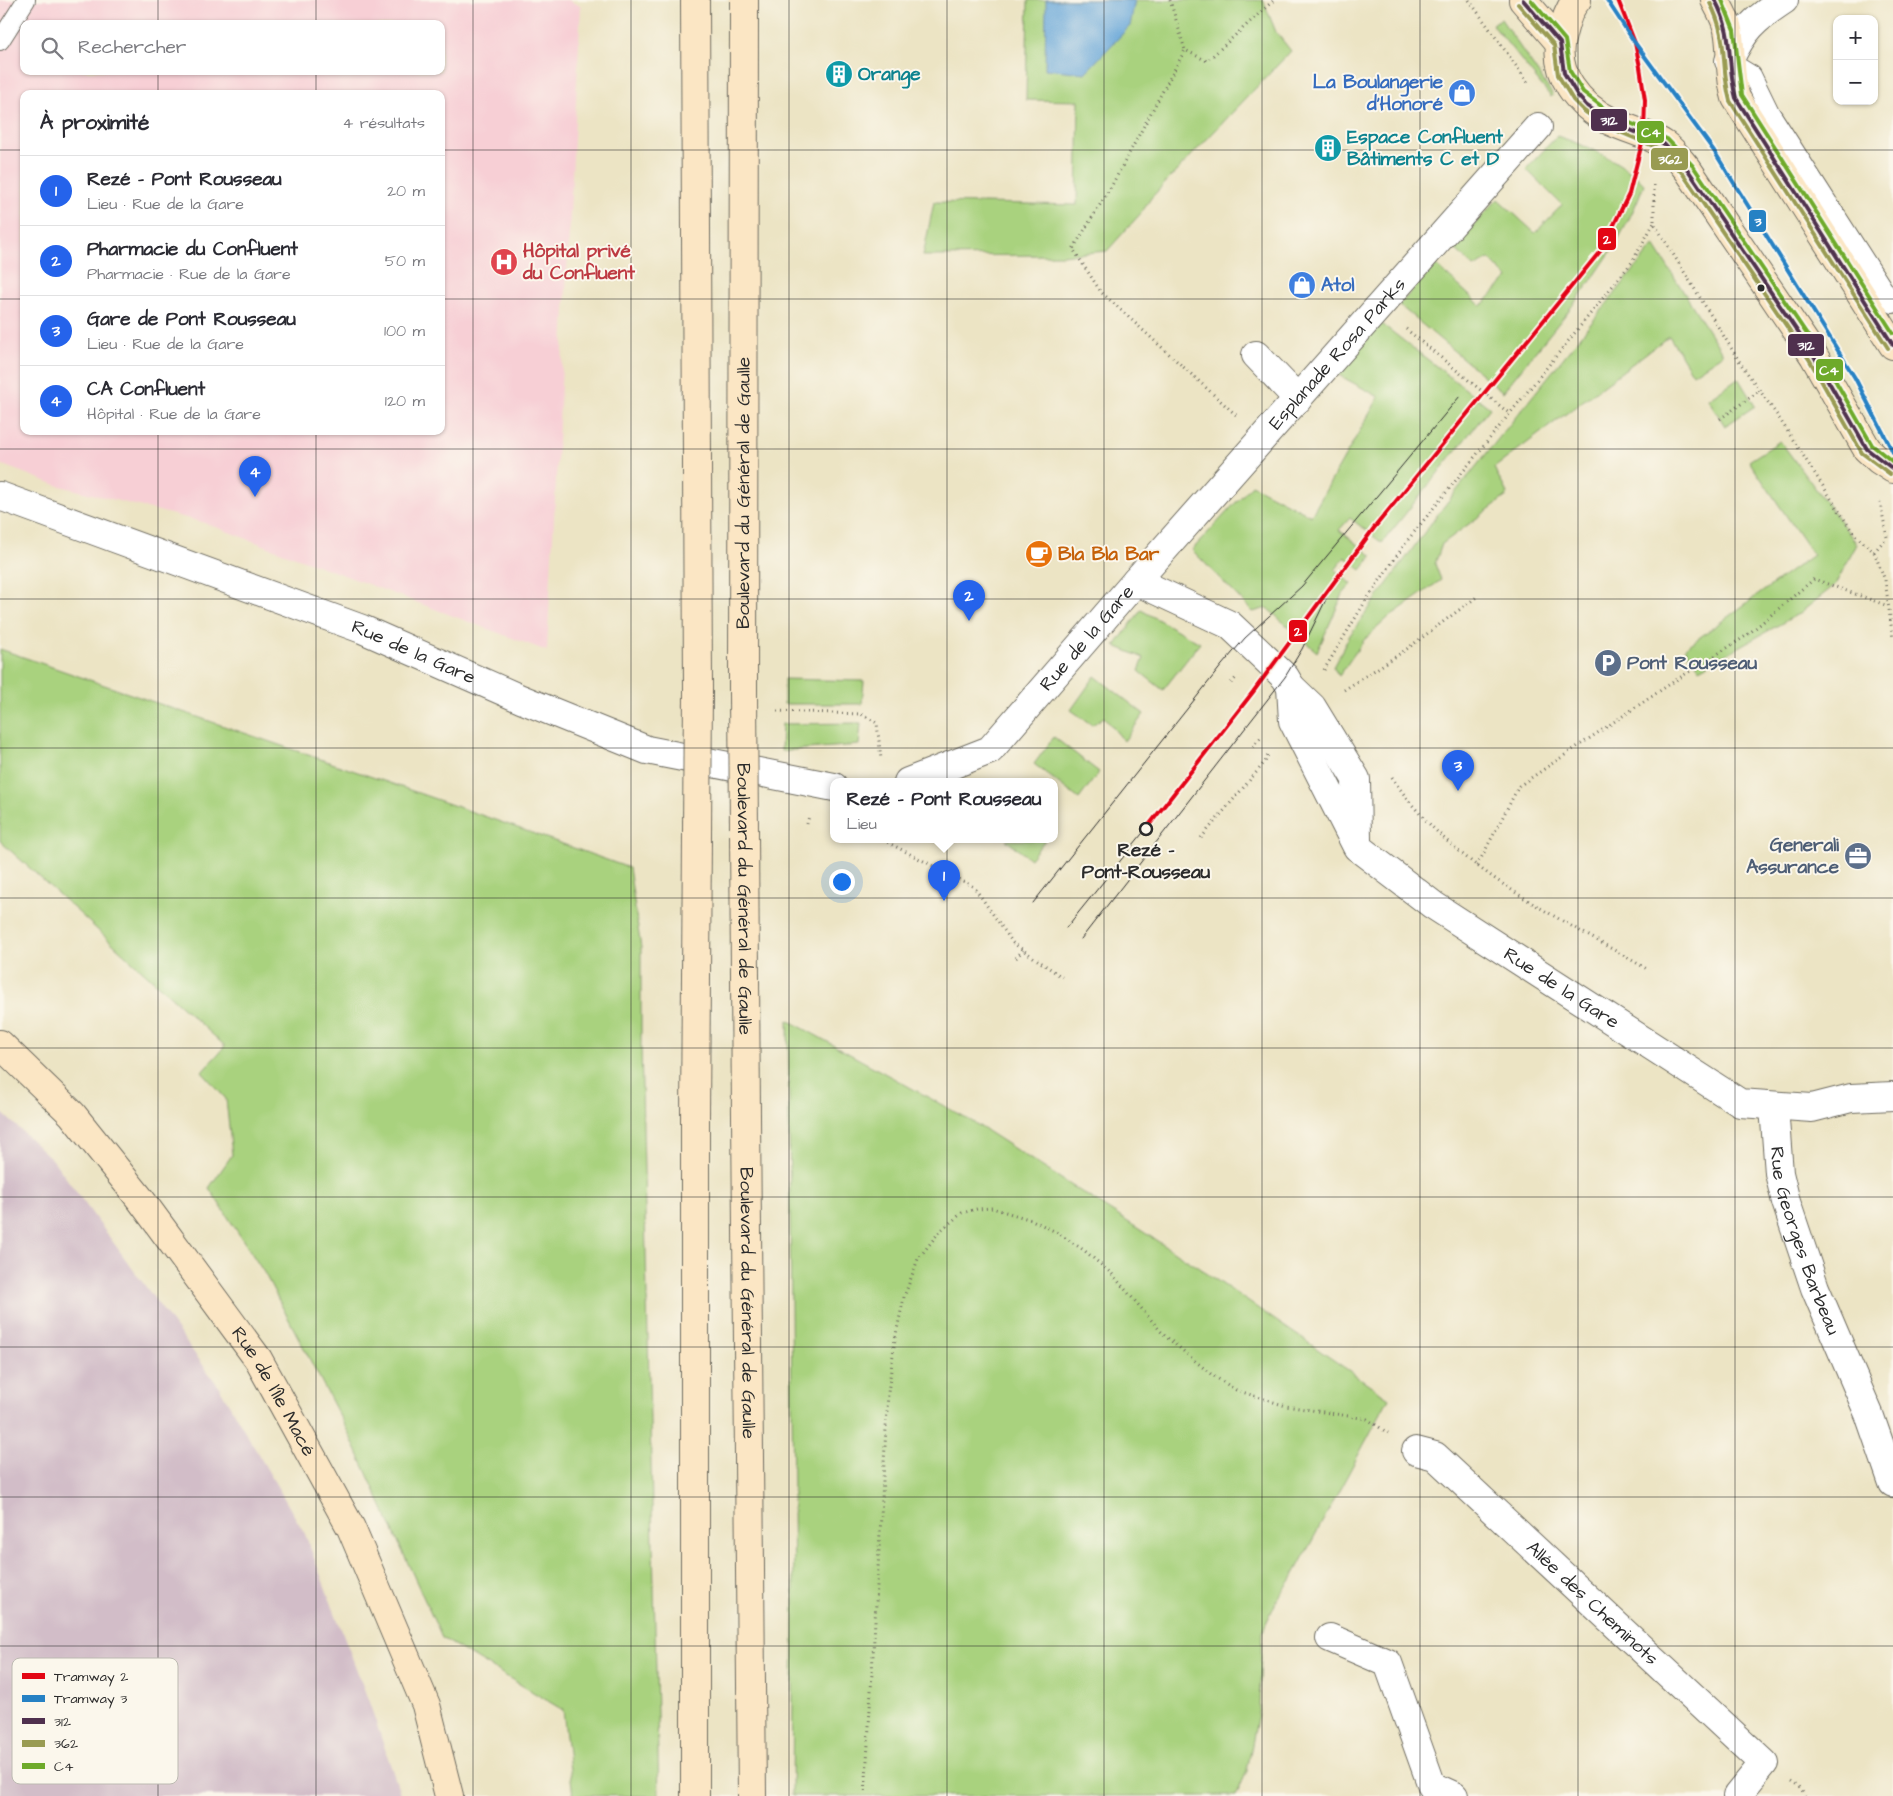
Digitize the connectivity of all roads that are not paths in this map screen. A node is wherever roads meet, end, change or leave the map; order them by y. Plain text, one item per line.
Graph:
1 (26, 0) edge
2 (695, 0) edge
3 (744, 0) edge
4 (1523, 0) edge
5 (1577, 0) edge
6 (1715, 0) edge
7 (1784, 0) edge
8 (0, 41) edge
9 (1560, 43) junction
10 (1729, 61) junction
11 (1538, 127) dead end
12 (1893, 304) edge
13 (1893, 345) edge
14 (1256, 355) dead end
15 (1298, 399) junction
16 (1893, 469) edge
17 (0, 496) edge
18 (1136, 580) junction
19 (918, 778) edge
20 (830, 786) edge
21 (0, 1044) edge
22 (1893, 1096) edge
23 (1774, 1107) junction
24 (1416, 1451) road end
25 (1893, 1483) edge
26 (1330, 1638) dead end
27 (1437, 1793) edge
28 (449, 1796) edge
29 (694, 1796) edge
30 (752, 1796) edge
31 (1737, 1796) edge

1 - 8 lane
2 - 29 main road, bridge
3 - 30 main road, Boulevard du Général de Gaulle, bridge
4 - 9 main road
5 - 9 main road
6 - 10 main road
7 - 10 street
9 - 16 main road
10 - 12 lane
10 - 13 main road
11 - 15 street, Esplanade Rosa Parks
14 - 15 street
15 - 18 street, Esplanade Rosa Parks
17 - 20 street, Rue de la Gare
18 - 19 street, Rue de la Gare
18 - 23 street, Rue de la Gare
21 - 28 main road, Rue de l'Île Macé
22 - 23 street
23 - 25 street, Rue Georges Barbeau
24 - 31 street, Allée des Cheminots
26 - 27 street

